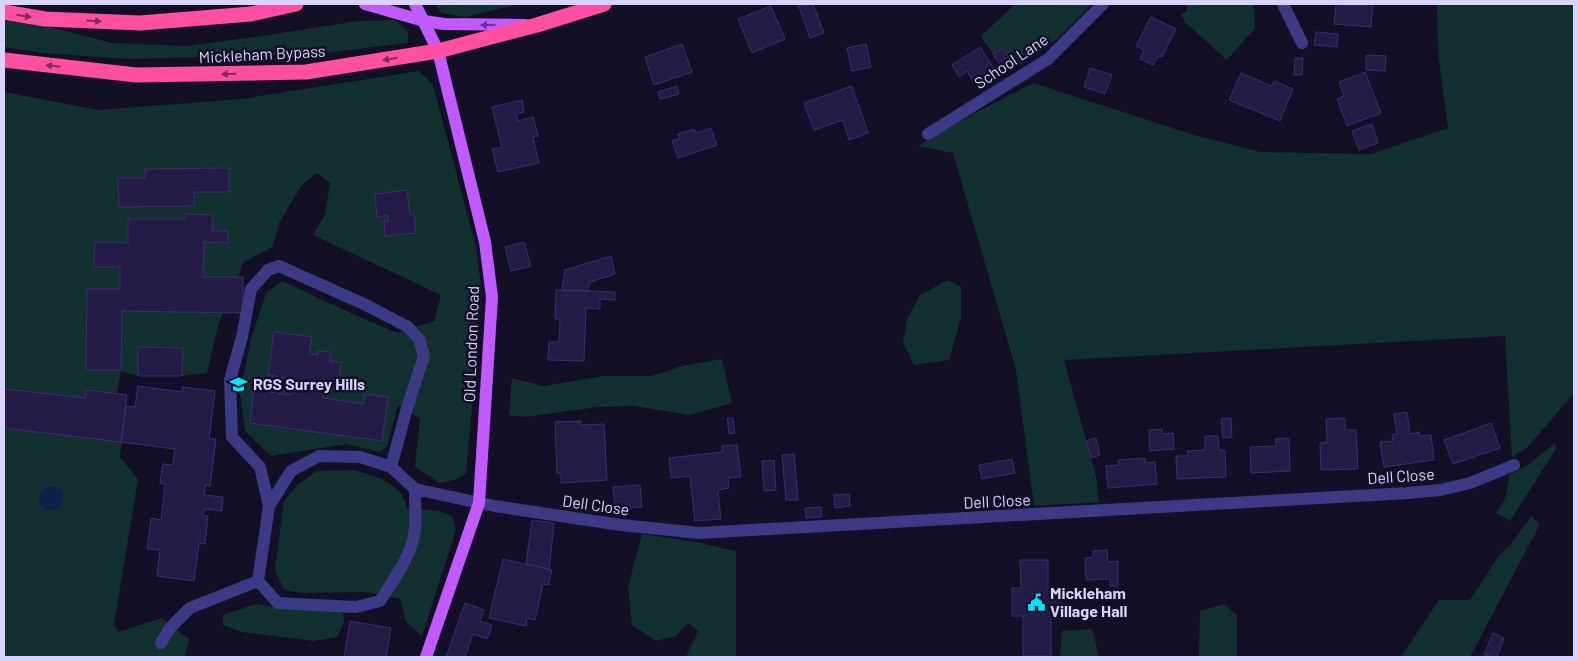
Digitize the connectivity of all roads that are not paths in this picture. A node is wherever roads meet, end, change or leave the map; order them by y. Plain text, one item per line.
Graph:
1 (296, 4) edge
2 (365, 4) edge
3 (415, 4) edge
4 (604, 4) edge
5 (1103, 4) edge
6 (1283, 4) edge
7 (4, 12) edge
8 (424, 21) junction
9 (537, 25) junction
10 (1302, 43) dead end
11 (438, 51) junction
12 (4, 60) edge
13 (928, 134) dead end
14 (1514, 465) dead end
15 (391, 467) junction
16 (415, 489) junction
17 (479, 503) junction
18 (269, 506) junction
19 (258, 581) junction
20 (161, 643) dead end
21 (426, 657) edge

7 -> 1 highway
2 - 8 main road
3 - 8 main road, Old London Road
4 - 9 highway, Mickleham Bypass
5 - 13 street, School Lane
6 - 10 street
9 -> 8 main road
8 - 11 main road, Old London Road
9 - 11 highway, Mickleham Bypass
11 -> 12 highway, Mickleham Bypass
11 - 17 main road, Old London Road
14 - 17 street, Dell Close
15 - 16 street
15 - 18 street
15 - 18 street
16 - 17 street, Dell Close
16 - 19 street
17 - 21 main road, Old London Road
18 - 19 street
19 - 20 street

